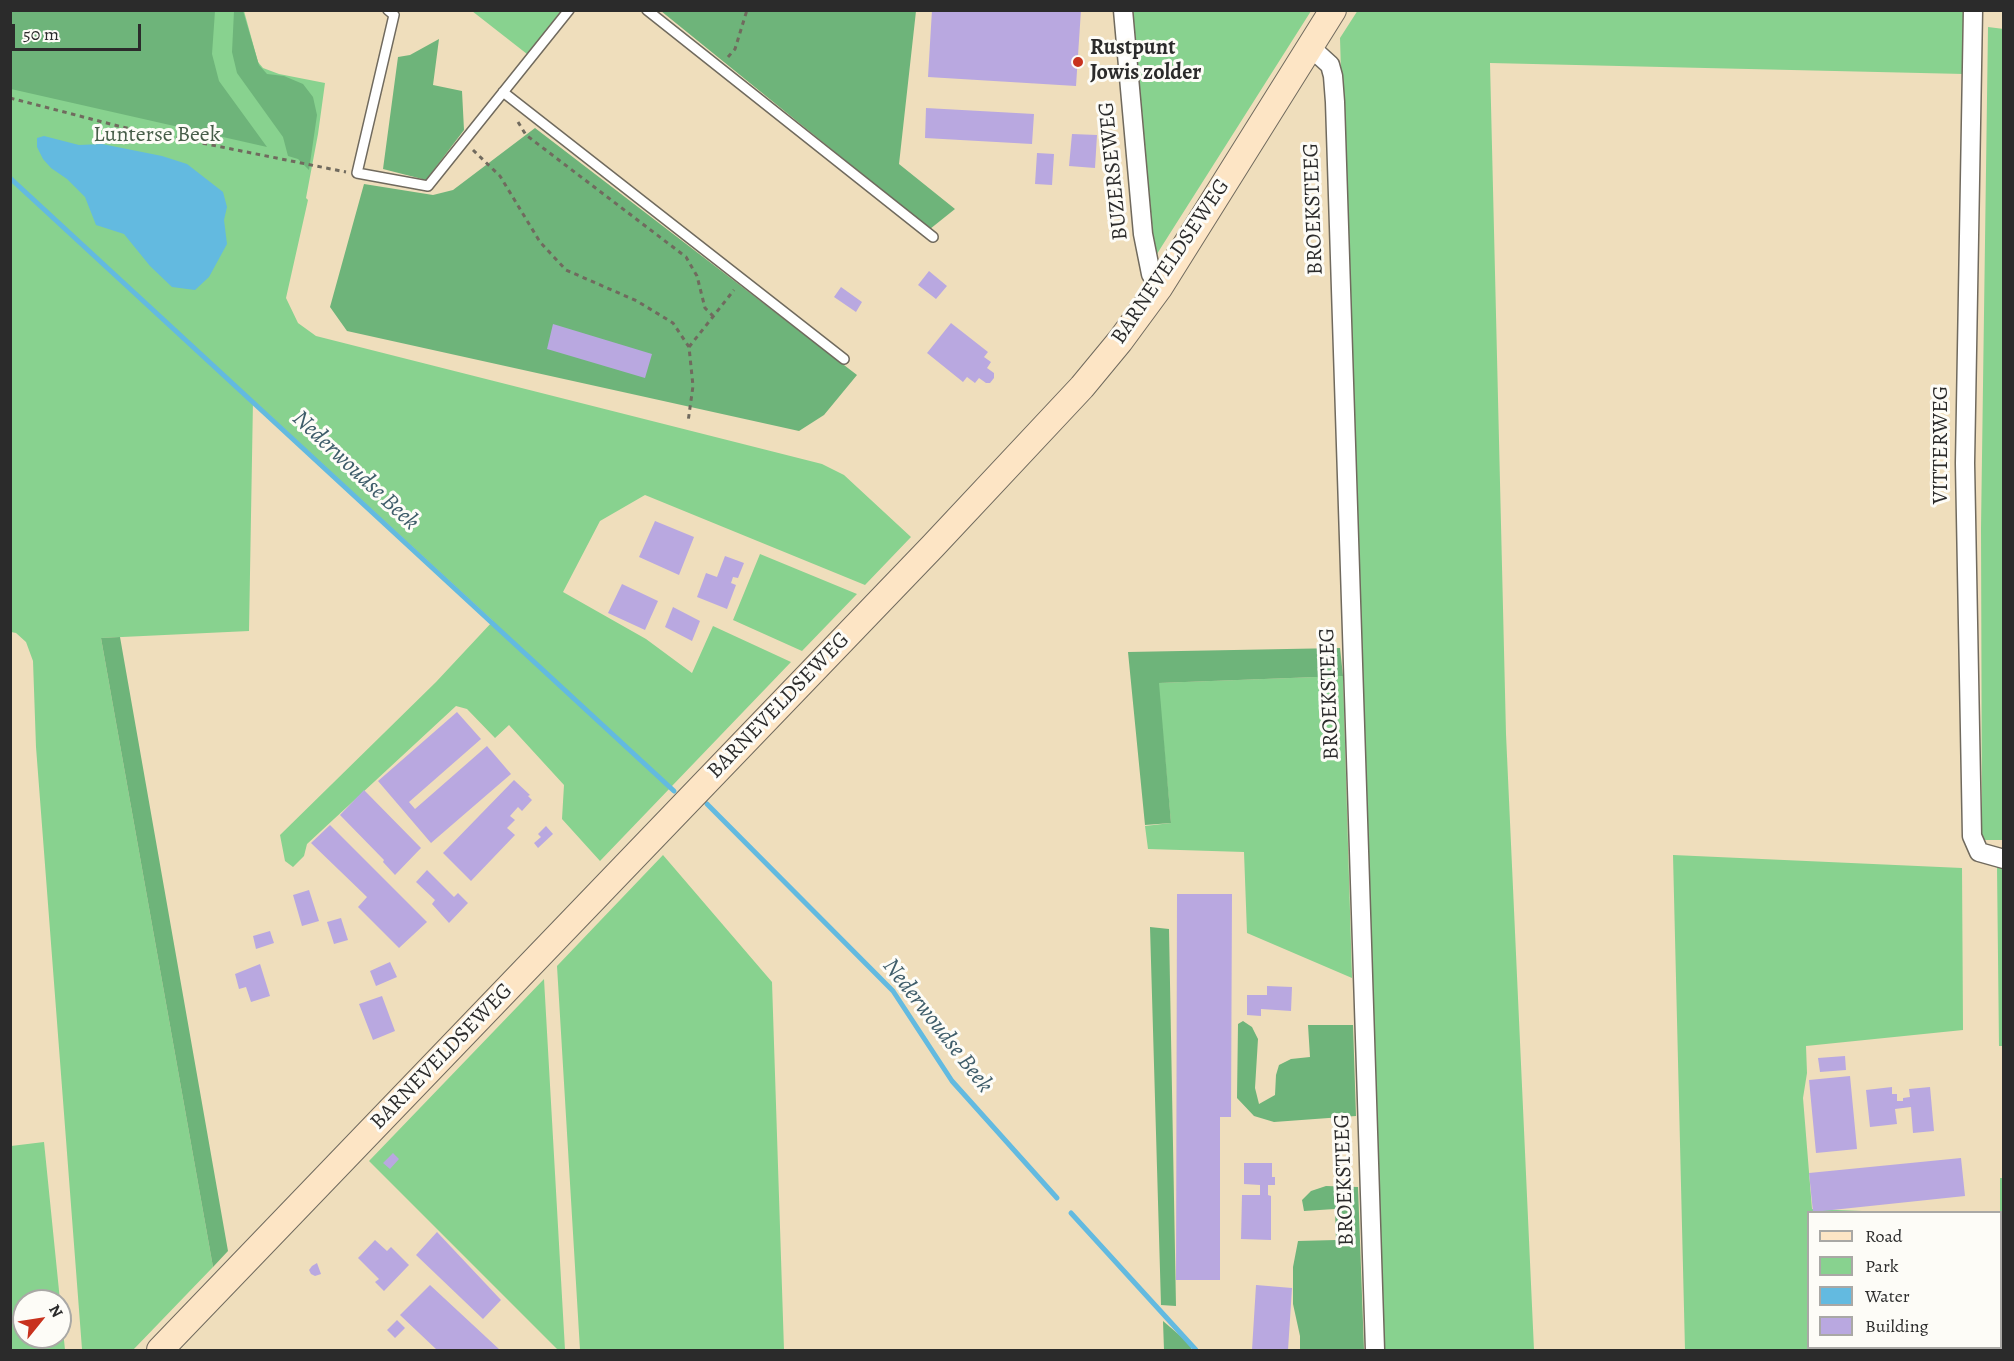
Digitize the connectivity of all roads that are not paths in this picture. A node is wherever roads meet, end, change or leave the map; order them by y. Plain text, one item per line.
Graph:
1 (388, 10) edge
2 (569, 10) edge
3 (647, 10) edge
4 (1123, 10) edge
5 (1333, 10) edge
6 (1973, 10) edge
7 (1308, 49) junction
8 (503, 92) junction
9 (933, 237) dead end
10 (1159, 288) junction
11 (844, 359) dead end
12 (2004, 858) edge
13 (160, 1350) edge
14 (1375, 1350) edge

1 - 8 lane
2 - 8 lane
3 - 9 lane
4 - 10 street, BUZERSEWEG
5 - 7 main road, BARNEVELDSEWEG
6 - 12 street, VITTERWEG
7 - 10 main road, BARNEVELDSEWEG
7 - 14 street, BROEKSTEEG
8 - 11 lane
10 - 13 main road, BARNEVELDSEWEG

